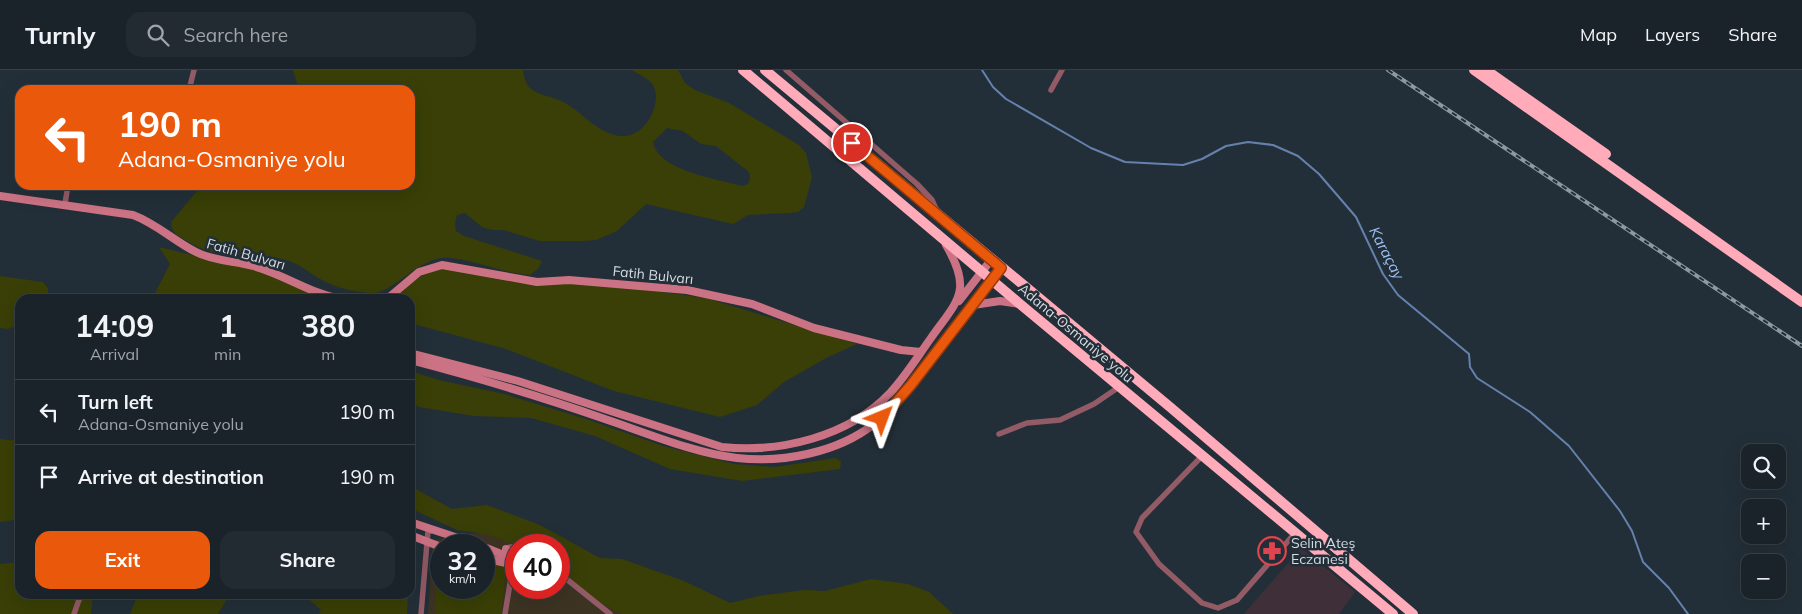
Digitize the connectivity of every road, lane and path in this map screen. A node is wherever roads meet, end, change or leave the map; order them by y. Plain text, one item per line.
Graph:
1 (194, 70) edge
2 (742, 70) edge
3 (765, 70) edge
4 (786, 70) edge
5 (1062, 70) edge
6 (1474, 70) edge
7 (1486, 70) edge
8 (190, 85) edge
9 (1051, 90) dead end
10 (67, 190) edge
11 (0, 196) edge
12 (65, 204) junction
13 (940, 216) junction
14 (942, 236) junction
15 (991, 260) junction
16 (1001, 268) junction
17 (981, 272) junction
18 (992, 281) junction
19 (320, 294) edge
20 (392, 294) edge
21 (1802, 294) edge
22 (959, 301) junction
23 (1802, 302) edge
24 (1020, 304) junction
25 (973, 305) junction
26 (921, 352) junction
27 (415, 353) edge
28 (415, 361) edge
29 (1119, 387) junction
30 (1000, 434) dead end
31 (1202, 456) junction
32 (415, 524) edge
33 (430, 531) junction
34 (1295, 533) junction
35 (440, 534) edge
36 (415, 537) edge
37 (427, 543) junction
38 (430, 544) edge
39 (570, 582) edge
40 (79, 599) edge
41 (603, 608) junction
42 (505, 611) edge
43 (74, 614) edge
44 (421, 614) edge
45 (510, 614) edge
46 (598, 614) edge
47 (610, 614) edge
48 (1393, 614) edge
49 (1413, 614) edge

1 - 8 street
2 - 14 highway, Adana-Osmaniye yolu
3 - 13 highway, Adana-Osmaniye yolu
4 - 13 street
5 - 9 street
6 - 23 highway
7 - 21 highway
10 - 12 street
11 - 12 street, Fatih Bulvarı
12 - 19 street, Fatih Bulvarı
13 - 15 highway, Adana-Osmaniye yolu
14 - 17 highway, Adana-Osmaniye yolu
14 - 22 street
15 - 16 highway, Adana-Osmaniye yolu
15 - 17 street
16 - 18 street
16 - 49 highway, Adana-Osmaniye yolu
17 - 18 highway, Adana-Osmaniye yolu
17 - 22 street
18 - 24 highway, Adana-Osmaniye yolu
18 - 25 street
20 - 26 street, Fatih Bulvarı
22 - 26 street
24 - 25 street
24 - 29 highway, Adana-Osmaniye yolu
25 - 28 street
26 - 27 street
29 - 30 street
29 - 31 highway, Adana-Osmaniye yolu
31 - 34 highway, Adana-Osmaniye yolu
31 - 34 street
32 - 33 street
33 - 35 street
33 - 37 street
34 - 48 highway, Adana-Osmaniye yolu
36 - 37 street
37 - 38 street
37 - 44 street
39 - 41 street
40 - 43 street
41 - 46 street
41 - 47 street
42 - 45 street

